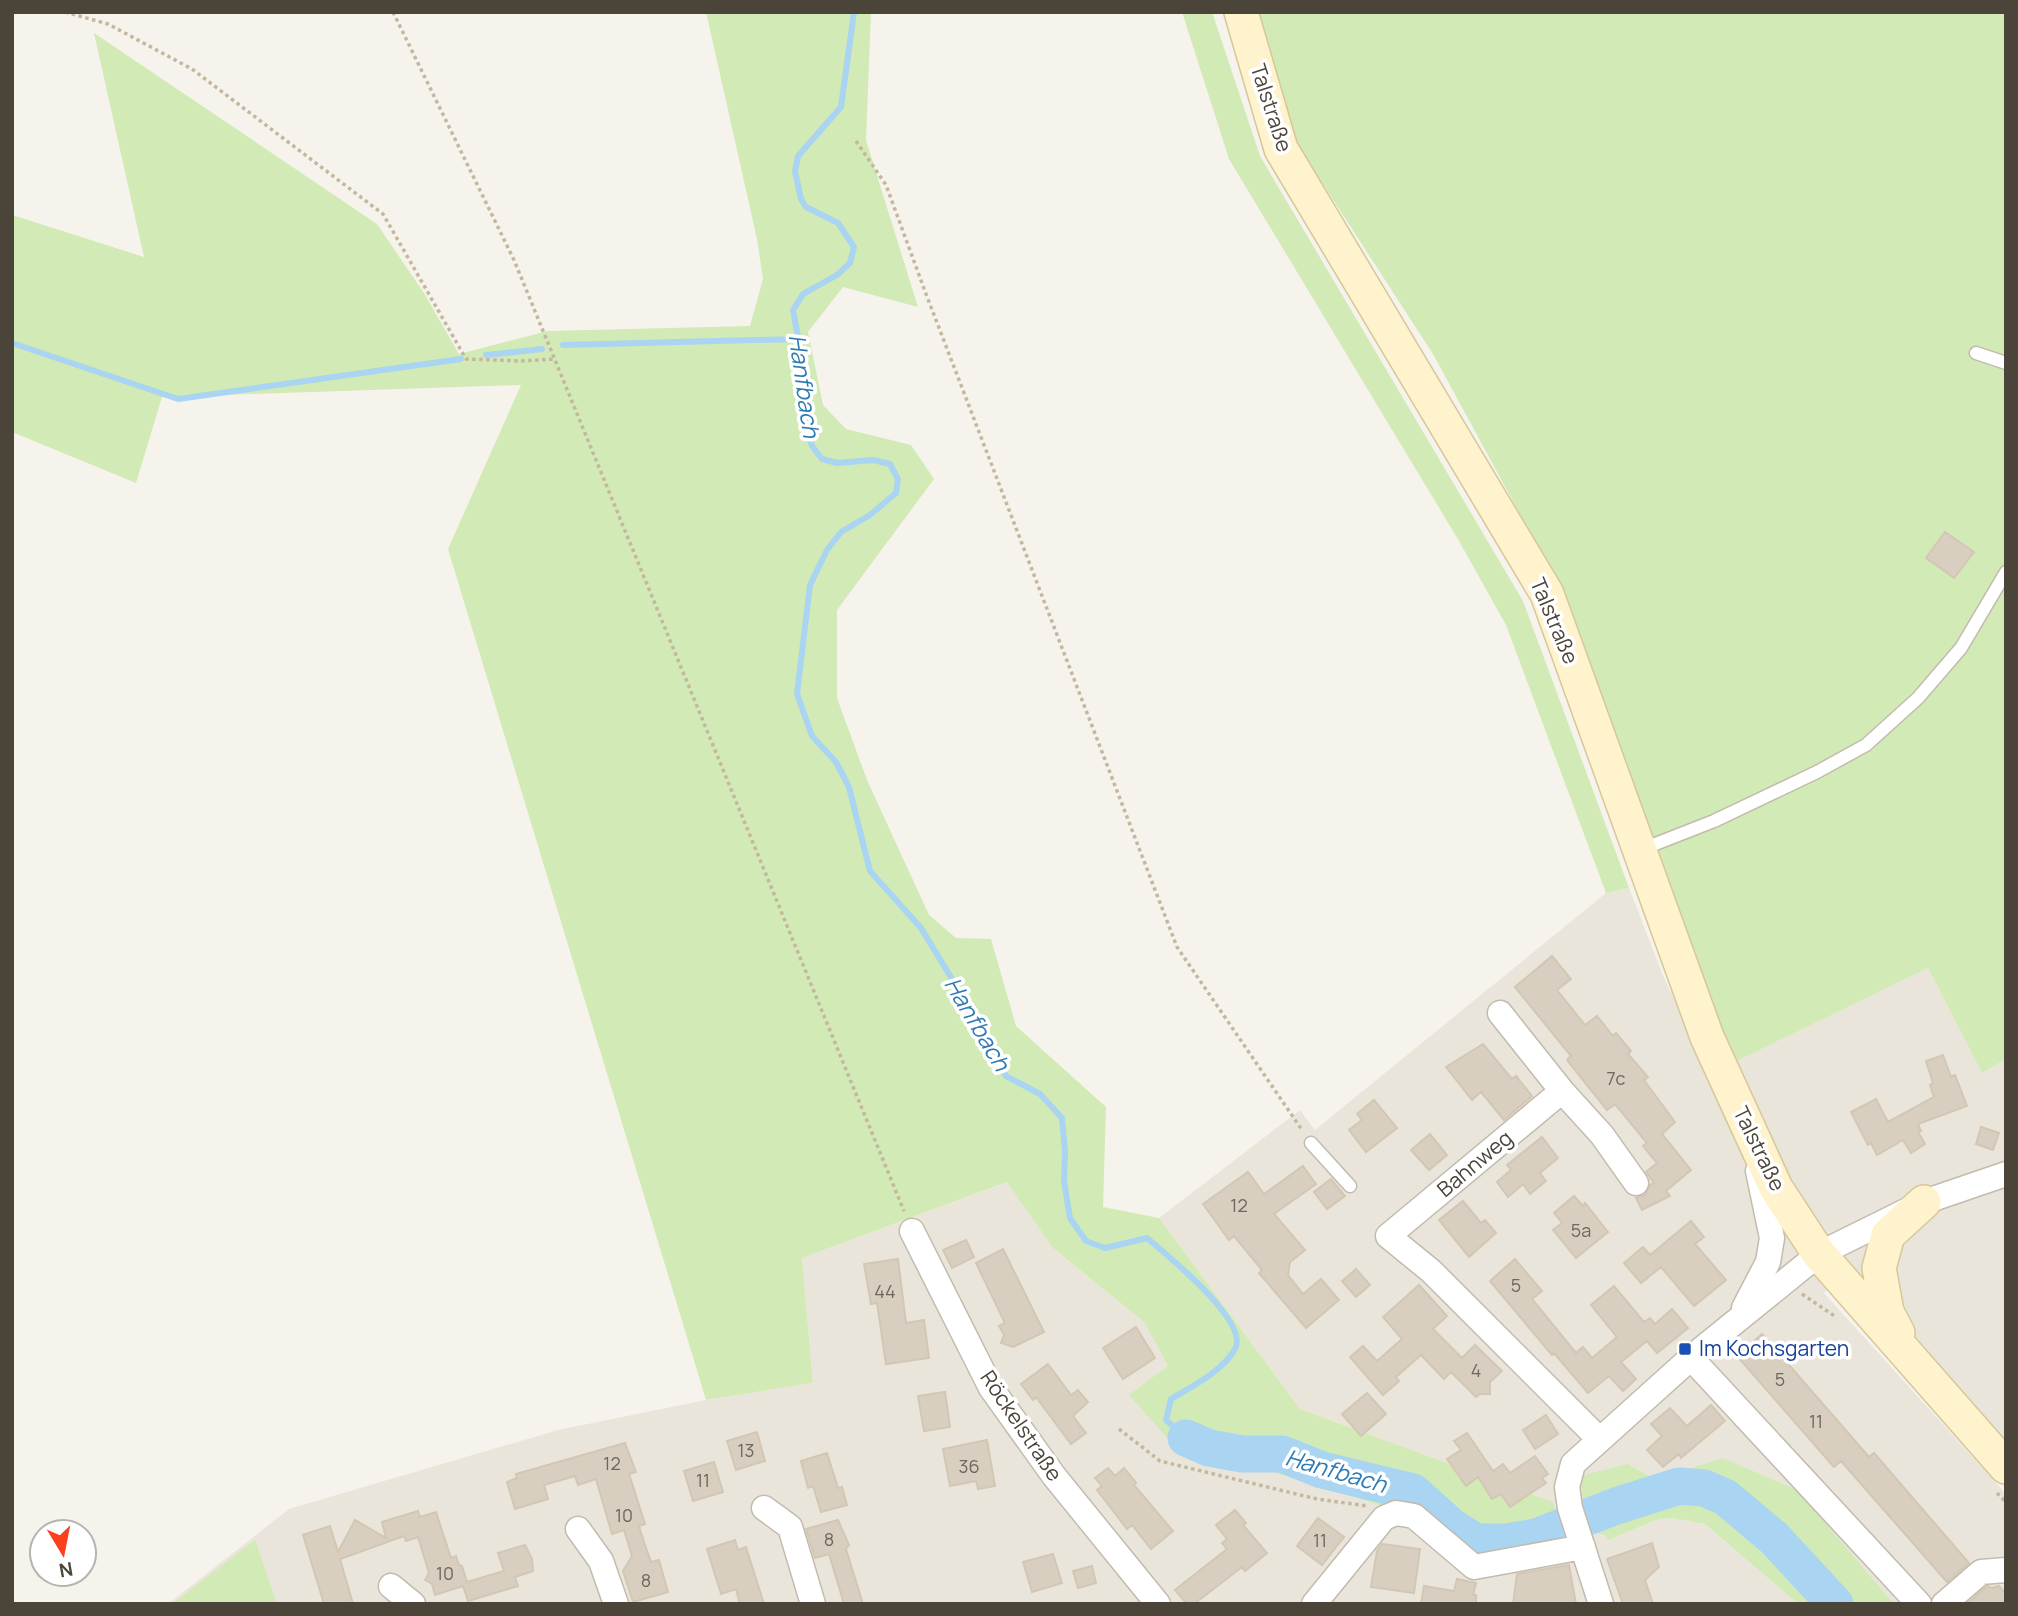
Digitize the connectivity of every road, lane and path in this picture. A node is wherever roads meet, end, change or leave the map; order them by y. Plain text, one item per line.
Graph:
1 (65, 12) edge
2 (393, 12) edge
3 (1241, 12) edge
4 (856, 141) dead end
5 (1976, 353) dead end
6 (555, 359) junction
7 (2006, 363) edge
8 (2006, 572) edge
9 (1639, 850) junction
10 (1500, 1013) dead end
11 (1562, 1091) junction
12 (1741, 1115) junction
13 (1311, 1143) joint
14 (2006, 1174) edge
15 (1636, 1183) dead end
16 (1350, 1186) dead end
17 (1924, 1202) junction
18 (912, 1231) joint
19 (1819, 1254) junction
20 (1739, 1318) junction
21 (1691, 1358) junction
22 (1912, 1360) junction
23 (1119, 1429) dead end
24 (1599, 1439) junction
25 (2006, 1467) edge
26 (764, 1508) dead end
27 (1384, 1518) junction
28 (578, 1529) dead end
29 (1581, 1540) junction
30 (2006, 1570) edge
31 (391, 1586) dead end
32 (413, 1604) edge
33 (616, 1604) edge
34 (813, 1604) edge
35 (1158, 1604) edge
36 (1314, 1604) edge
37 (1601, 1604) edge
38 (1919, 1604) edge
39 (1944, 1604) edge

1 - 6 path
2 - 6 path
3 - 9 main road, Talstraße
4 - 13 path
5 - 7 lane
6 - 18 path
8 - 9 lane
9 - 12 main road, Talstraße
10 - 11 street
11 - 15 street
11 - 24 street, Bahnweg
12 - 19 main road, Talstraße
12 - 20 street
13 - 16 lane
14 - 17 street
17 - 19 street
17 - 22 main road
18 - 35 street, Röckelstraße
19 - 20 street
19 - 22 main road, Talstraße
20 - 21 street
21 - 24 street
21 - 38 street
22 - 25 main road
23 - 27 path
24 - 29 street
26 - 34 street
27 - 29 street
27 - 36 street
28 - 33 street
29 - 37 street
30 - 39 street
31 - 32 street

